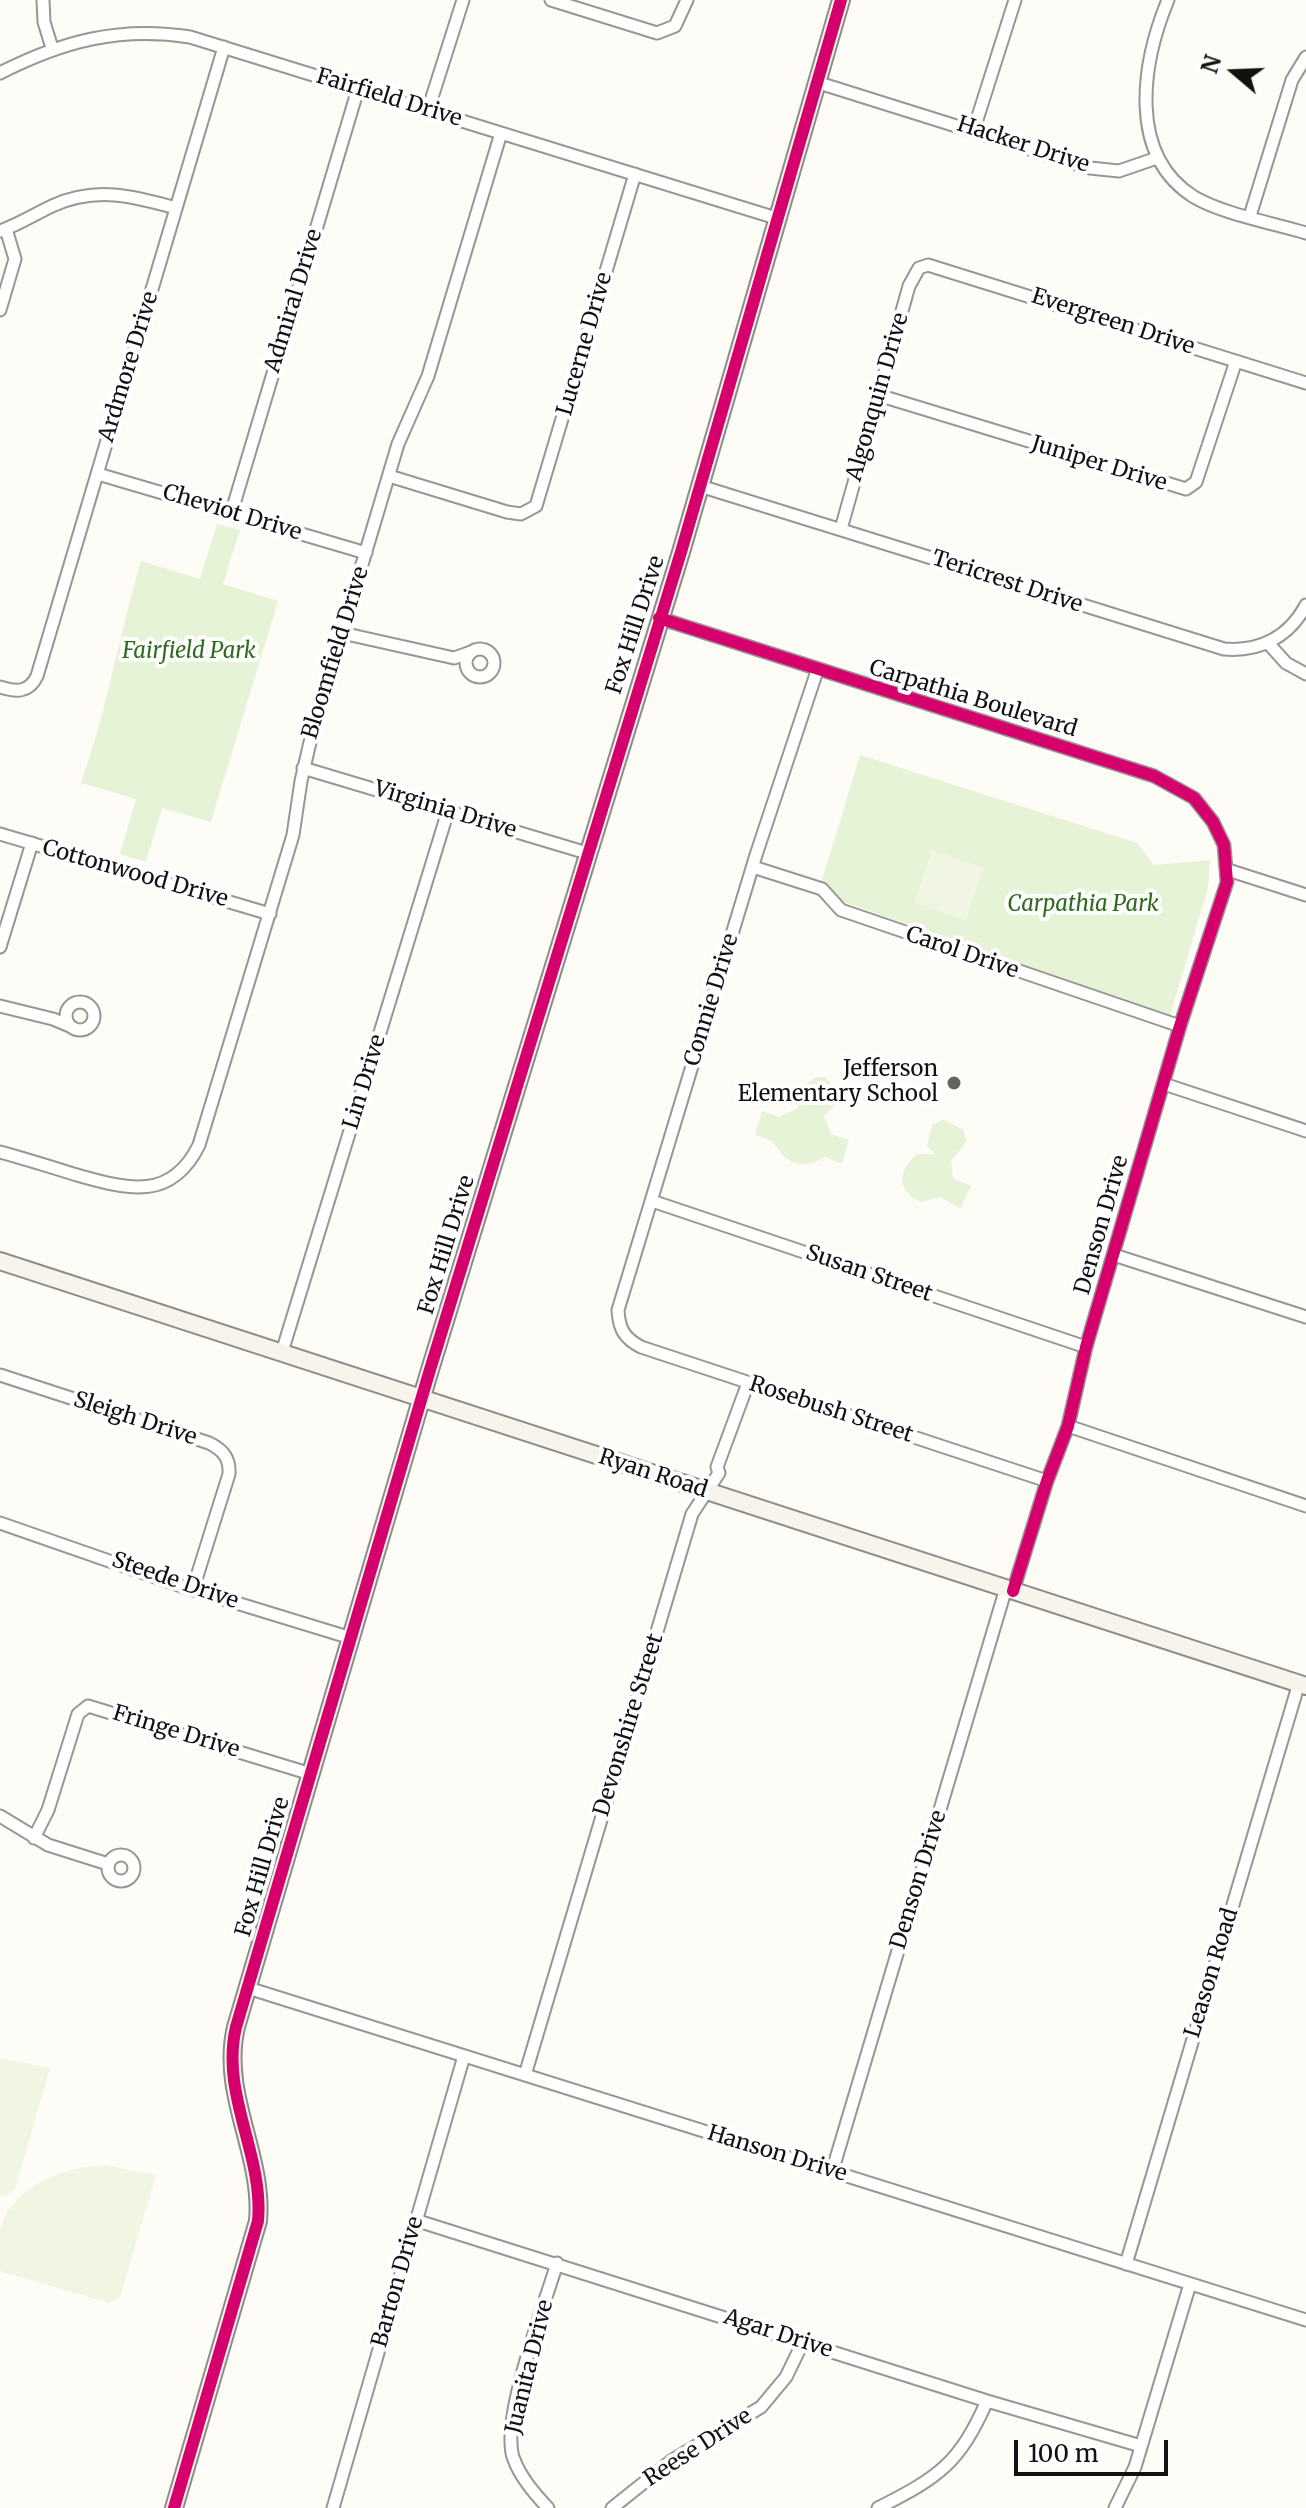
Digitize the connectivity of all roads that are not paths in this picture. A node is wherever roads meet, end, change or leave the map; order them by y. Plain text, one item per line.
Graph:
1 (43, 0) edge
2 (463, 0) edge
3 (551, 0) edge
4 (687, 0) edge
5 (841, 0) edge
6 (1015, 0) edge
7 (1168, 0) edge
8 (224, 47) junction
9 (52, 48) junction
10 (1306, 57) edge
11 (0, 73) edge
12 (816, 82) junction
13 (358, 89) junction
14 (428, 110) junction
15 (974, 129) junction
16 (501, 133) junction
17 (1157, 158) junction
18 (635, 174) junction
19 (176, 208) junction
20 (1250, 216) junction
21 (776, 218) junction
22 (3, 230) edge
23 (1306, 233) edge
24 (919, 268) joint
25 (0, 310) edge
26 (1236, 361) junction
27 (1306, 383) edge
28 (878, 395) junction
29 (98, 474) junction
30 (389, 476) junction
31 (700, 486) junction
32 (231, 514) junction
33 (841, 529) junction
34 (366, 553) junction
35 (1306, 605) edge
36 (659, 618) junction
37 (342, 633) junction
38 (1268, 643) junction
39 (471, 652) junction
40 (454, 658) junction
41 (468, 669) junction
42 (817, 671) junction
43 (1306, 674) edge
44 (0, 687) edge
45 (303, 768) junction
46 (448, 811) junction
47 (0, 834) edge
48 (32, 843) junction
49 (587, 853) junction
50 (753, 867) junction
51 (1228, 870) junction
52 (1306, 895) edge
53 (270, 914) junction
54 (0, 947) edge
55 (71, 1005) junction
56 (0, 1006) edge
57 (53, 1019) junction
58 (1180, 1026) junction
59 (74, 1028) junction
60 (1164, 1084) junction
61 (1306, 1131) edge
62 (0, 1152) edge
63 (652, 1201) junction
64 (1114, 1255) junction
65 (0, 1261) edge
66 (1306, 1317) edge
67 (621, 1330) joint
68 (1086, 1347) junction
69 (282, 1352) junction
70 (0, 1375) edge
71 (748, 1383) junction
72 (421, 1398) junction
73 (1068, 1426) junction
74 (1047, 1481) junction
75 (706, 1491) junction
76 (1306, 1506) edge
77 (0, 1523) edge
78 (193, 1589) junction
79 (1009, 1590) junction
80 (351, 1638) junction
81 (1303, 1684) edge
82 (311, 1774) junction
83 (0, 1816) edge
84 (34, 1838) junction
85 (108, 1864) dead end
86 (248, 1988) junction
87 (464, 2056) junction
88 (525, 2075) junction
89 (832, 2172) junction
90 (415, 2220) junction
91 (557, 2263) junction
92 (1126, 2264) junction
93 (1190, 2284) junction
94 (1306, 2320) edge
95 (803, 2342) junction
96 (987, 2401) junction
97 (1141, 2446) junction
98 (174, 2508) edge
99 (333, 2508) edge
100 (548, 2508) edge
101 (612, 2508) edge
102 (878, 2508) edge
103 (1115, 2508) edge

1 - 9 street
2 - 14 street
3 - 4 street
5 - 12 street, Fox Hill Drive
6 - 15 street
7 - 17 street
8 - 9 street, Fairfield Drive
8 - 13 street, Fairfield Drive
8 - 19 street, Ardmore Drive
9 - 11 street, Fairfield Drive
10 - 20 street
12 - 15 street, Hacker Drive
12 - 21 street, Fox Hill Drive
13 - 14 street, Fairfield Drive
13 - 32 street, Admiral Drive
14 - 16 street, Fairfield Drive
15 - 17 street, Hacker Drive
16 - 18 street, Fairfield Drive
16 - 30 street, Bloomfield Drive
17 - 20 street
18 - 21 street, Fairfield Drive
18 - 30 street, Lucerne Drive
19 - 22 street
19 - 29 street, Ardmore Drive
20 - 23 street
21 - 31 street, Fox Hill Drive
22 - 25 street
24 - 26 street, Evergreen Drive
24 - 28 street, Algonquin Drive
26 - 27 street, Evergreen Drive
26 - 28 street, Juniper Drive
28 - 33 street, Algonquin Drive
29 - 32 street, Cheviot Drive
29 - 44 street, Ardmore Drive
30 - 34 street, Bloomfield Drive
31 - 33 street, Tericrest Drive
31 - 36 street, Fox Hill Drive
32 - 34 street, Cheviot Drive
33 - 38 street, Tericrest Drive
34 - 37 street, Bloomfield Drive
35 - 38 street
36 - 42 street, Carpathia Boulevard
36 - 49 street, Fox Hill Drive
37 - 40 street
37 - 45 street, Bloomfield Drive
38 - 43 street
39 - 40 street
39 - 41 street
39 - 41 street
40 - 41 street
42 - 50 street, Connie Drive
42 - 51 street, Carpathia Boulevard
45 - 46 street, Virginia Drive
45 - 53 street, Bloomfield Drive
46 - 49 street, Virginia Drive
46 - 69 street, Lin Drive
47 - 48 street, Cottonwood Drive
48 - 53 street, Cottonwood Drive
48 - 54 street
49 - 72 street, Fox Hill Drive
50 - 58 street, Carol Drive
50 - 63 street, Connie Drive
51 - 52 street
51 - 58 street, Denson Drive
53 - 62 street, Bloomfield Drive
55 - 57 street
55 - 59 street
55 - 59 street
56 - 57 street
57 - 59 street
58 - 60 street, Denson Drive
60 - 61 street
60 - 64 street, Denson Drive
63 - 67 street, Connie Drive
63 - 68 street, Susan Street
64 - 66 street
64 - 68 street, Denson Drive
65 - 69 street, Ryan Road
67 - 71 street, Rosebush Street
68 - 73 street, Denson Drive
69 - 72 street, Ryan Road
70 - 78 street, Sleigh Drive
71 - 74 street, Rosebush Street
71 - 75 street, Devonshire Street
72 - 75 street, Ryan Road
72 - 80 street, Fox Hill Drive
73 - 74 street, Denson Drive
73 - 76 street
74 - 79 street, Denson Drive
75 - 79 street, Ryan Road
75 - 88 street, Devonshire Street
77 - 78 street, Steede Drive
78 - 80 street, Steede Drive
79 - 81 street, Ryan Road
79 - 89 street, Denson Drive
80 - 82 street, Fox Hill Drive
81 - 92 street, Leason Road
82 - 84 street, Fringe Drive
82 - 86 street, Fox Hill Drive
83 - 84 street
84 - 85 street
86 - 87 street, Hanson Drive
86 - 98 street, Fox Hill Drive
87 - 88 street, Hanson Drive
87 - 90 street, Barton Drive
88 - 89 street, Hanson Drive
89 - 92 street, Hanson Drive
90 - 91 street, Agar Drive
90 - 99 street, Barton Drive
91 - 95 street, Agar Drive
91 - 100 street, Juanita Drive
92 - 93 street, Hanson Drive
93 - 94 street, Hanson Drive
93 - 97 street
95 - 96 street, Agar Drive
95 - 101 street, Reese Drive
96 - 97 street, Agar Drive
96 - 102 street
97 - 103 street

